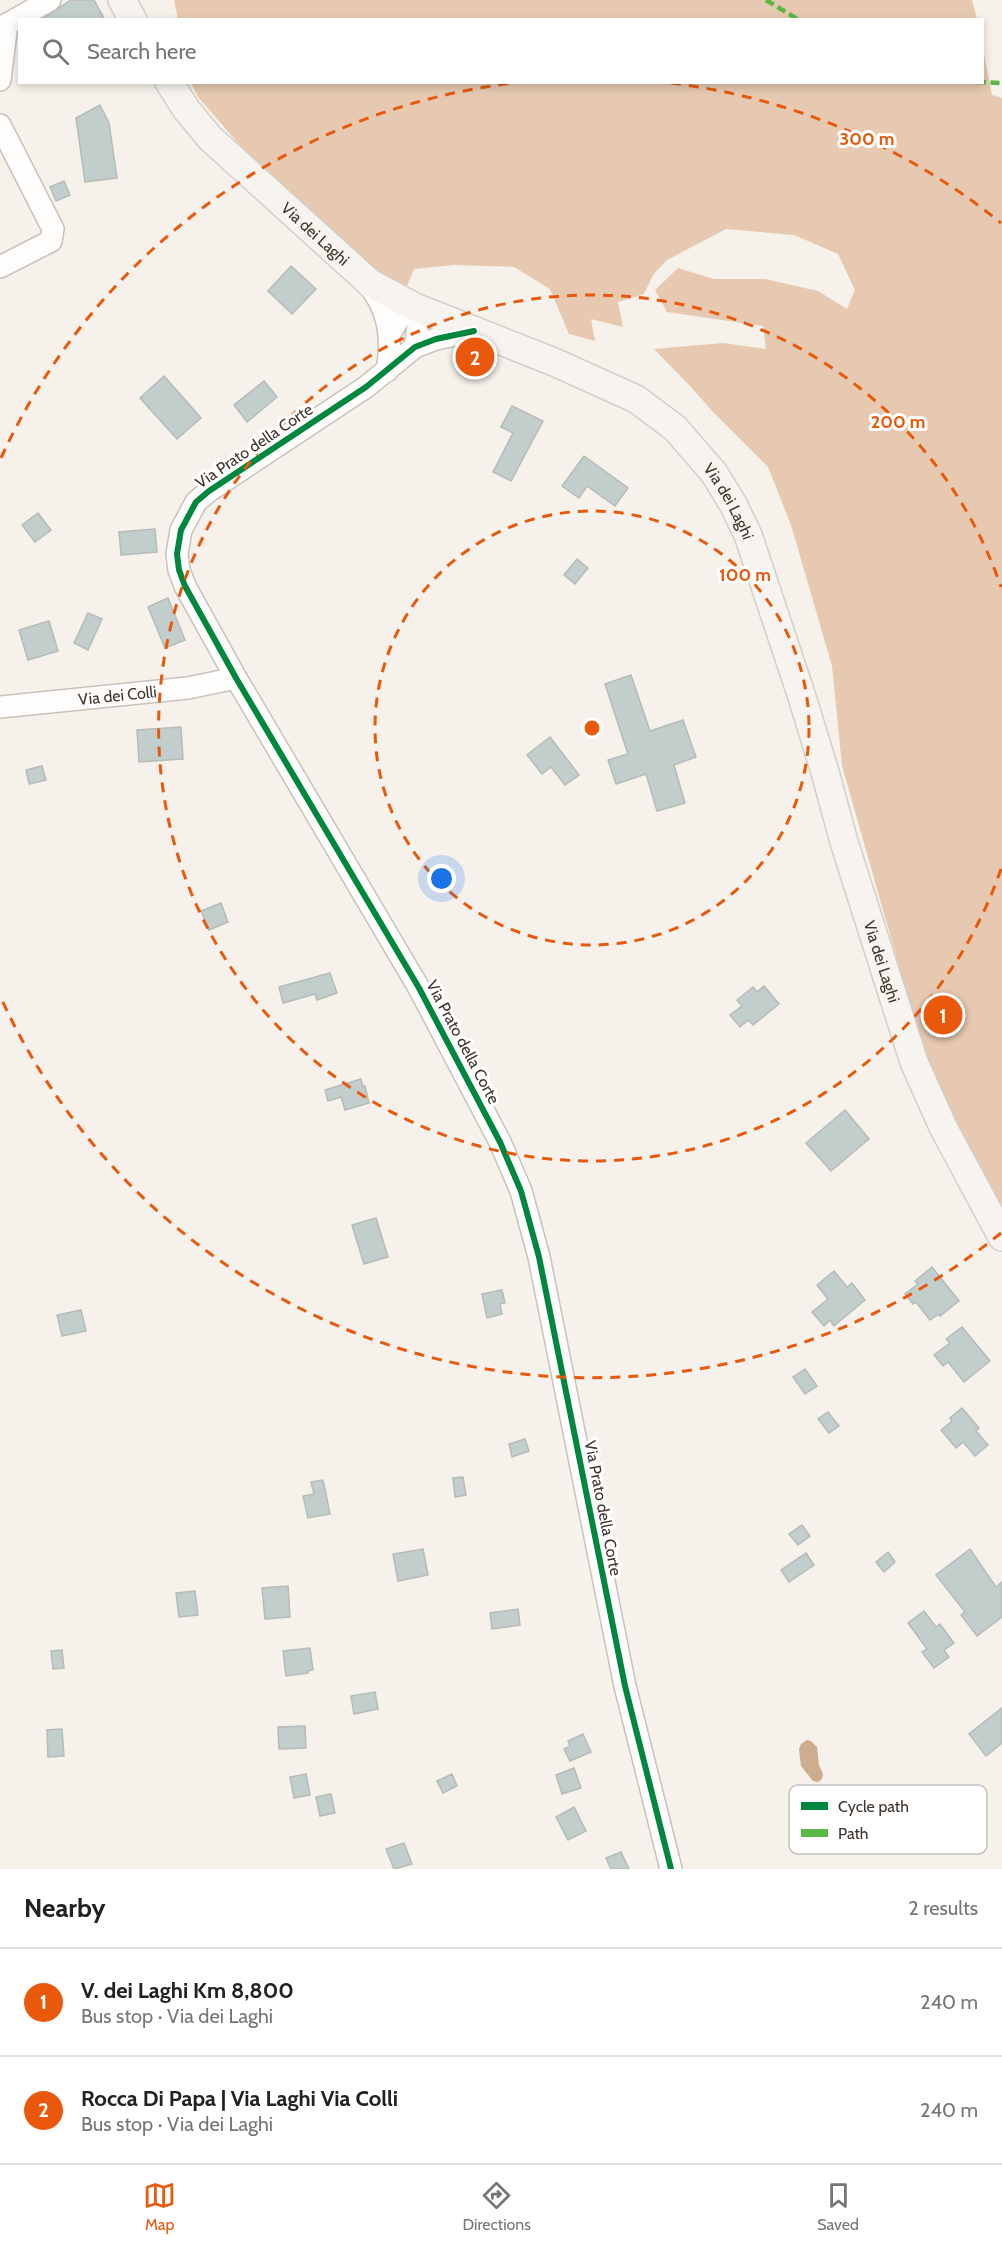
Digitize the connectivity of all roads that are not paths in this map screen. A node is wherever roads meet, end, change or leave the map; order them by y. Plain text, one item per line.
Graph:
1 (50, 0) edge
2 (122, 0) edge
3 (18, 18) edge
4 (18, 18) edge
5 (132, 18) edge
6 (4, 26) edge
7 (0, 80) edge
8 (170, 84) edge
9 (0, 125) edge
10 (0, 267) edge
11 (359, 274) junction
12 (415, 307) junction
13 (474, 331) junction
14 (390, 333) junction
15 (415, 347) junction
16 (387, 371) junction
17 (236, 678) junction
18 (0, 707) edge
19 (1002, 1237) edge
20 (671, 1869) edge

1 - 3 street
2 - 5 main road
4 - 6 street
6 - 7 street
8 - 11 main road, Via dei Laghi
9 - 10 street
11 - 12 main road, Via dei Laghi
11 - 14 street
12 - 13 main road, Via dei Laghi
12 - 14 street
12 - 15 street
13 - 15 street
13 - 19 main road, Via dei Laghi
14 - 16 street
15 - 16 street, Via Prato della Corte
16 - 17 street, Via Prato della Corte
17 - 18 street, Via dei Colli
17 - 20 street, Via Prato della Corte

